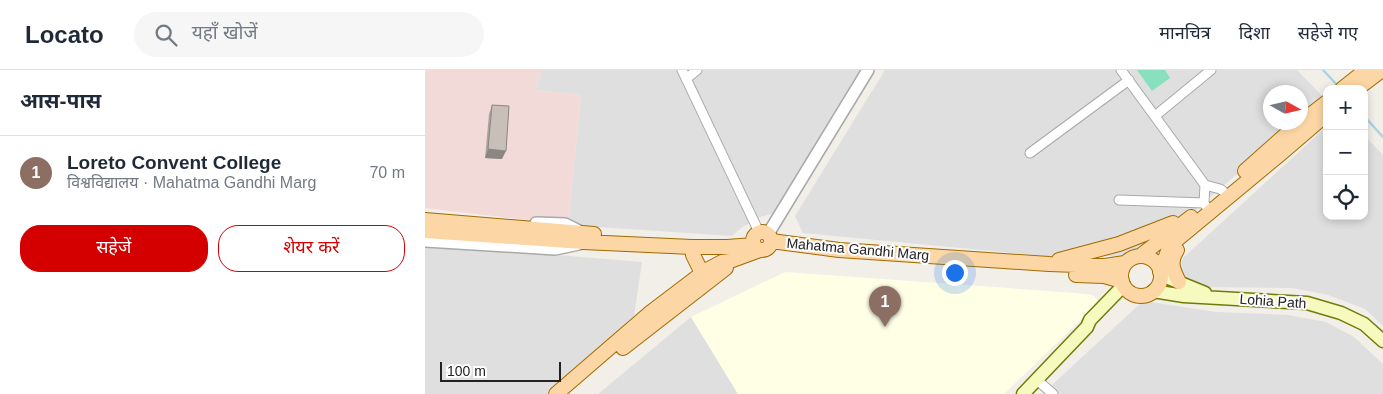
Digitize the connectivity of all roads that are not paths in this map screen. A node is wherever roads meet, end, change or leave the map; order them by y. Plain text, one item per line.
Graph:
1 (697, 70) edge
2 (868, 70) edge
3 (1121, 70) edge
4 (1211, 70) edge
5 (1366, 70) edge
6 (1382, 70) edge
7 (684, 74) edge
8 (1129, 80) junction
9 (1354, 85) edge
10 (1356, 85) edge
11 (1323, 105) edge
12 (1155, 116) junction
13 (1308, 116) edge
14 (1323, 117) edge
15 (1292, 130) edge
16 (1030, 153) dead end
17 (1205, 185) junction
18 (1223, 196) junction
19 (1119, 200) dead end
20 (1205, 205) junction
21 (425, 213) edge
22 (425, 220) edge
23 (1185, 221) junction
24 (425, 231) edge
25 (564, 236) junction
26 (584, 238) junction
27 (425, 240) edge
28 (762, 241) junction
29 (692, 247) junction
30 (1139, 256) junction
31 (730, 261) junction
32 (1049, 264) junction
33 (1125, 264) junction
34 (702, 274) junction
35 (1160, 274) junction
36 (1179, 282) junction
37 (1125, 286) junction
38 (1153, 291) junction
39 (1215, 297) junction
40 (1383, 342) edge
41 (1037, 380) junction
42 (564, 392) edge
43 (1023, 394) edge
44 (1053, 394) edge

1 - 7 street
2 - 28 street
3 - 8 street
4 - 12 street
5 - 9 main road
6 - 10 main road
7 - 28 street
8 - 12 street
8 - 16 street
11 - 13 main road
12 - 17 street
14 - 18 main road
15 - 18 main road
17 - 18 street
17 - 20 street
18 - 20 main road
18 - 35 main road
18 - 36 main road
19 - 20 street
20 - 23 main road
21 - 26 street
22 - 25 main road
23 - 30 main road
23 - 32 main road
24 - 25 main road
25 - 26 main road
26 - 27 street
26 - 28 main road, Mahatma Gandhi Marg
26 - 29 main road, Mahatma Gandhi Marg
28 - 29 main road, Mahatma Gandhi Marg
28 - 31 main road
28 - 32 main road, Mahatma Gandhi Marg
28 - 37 main road, Mahatma Gandhi Marg
29 - 34 main road
30 - 33 main road
30 - 35 main road
31 - 34 main road
31 - 42 main road
32 - 33 main road, Mahatma Gandhi Marg
33 - 37 main road
34 - 42 main road
35 - 36 main road
35 - 38 main road
36 - 39 main road
37 - 38 main road
37 - 41 main road
38 - 39 main road, Lohia Path
39 - 40 main road, Lohia Path
41 - 43 main road
41 - 44 street

